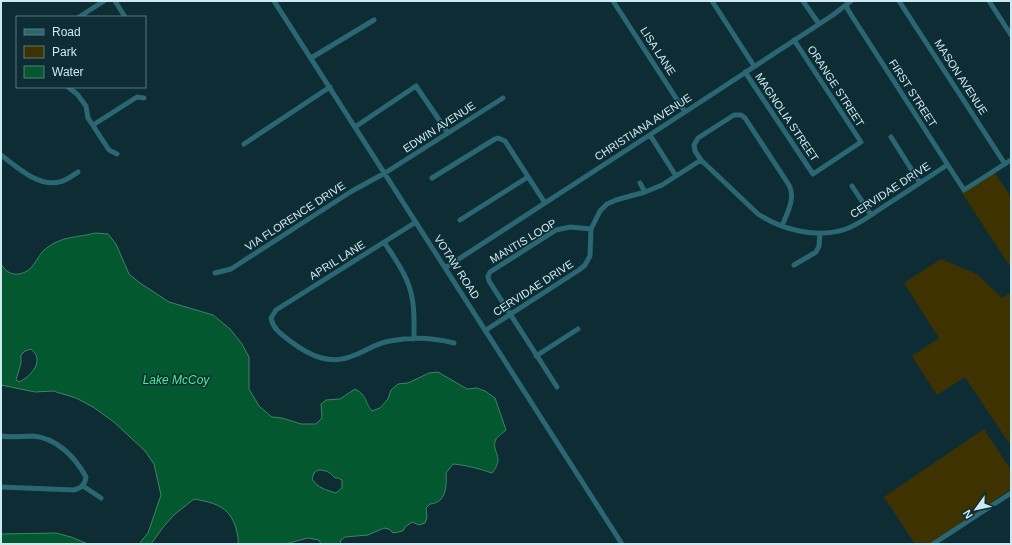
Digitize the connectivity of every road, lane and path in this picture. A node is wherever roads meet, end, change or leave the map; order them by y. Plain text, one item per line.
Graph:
1 (104, 1) edge
2 (115, 1) edge
3 (274, 1) edge
4 (613, 1) edge
5 (712, 1) edge
6 (803, 1) edge
7 (899, 1) edge
8 (989, 1) edge
9 (849, 3) edge
10 (80, 16) edge
11 (124, 16) edge
12 (374, 20) dead end
13 (818, 24) junction
14 (1011, 35) edge
15 (794, 40) junction
16 (311, 58) junction
17 (754, 66) junction
18 (745, 72) junction
19 (330, 87) junction
20 (69, 88) edge
21 (144, 98) dead end
22 (503, 98) dead end
23 (685, 112) junction
24 (93, 126) junction
25 (355, 127) junction
26 (448, 133) junction
27 (650, 134) junction
28 (891, 137) dead end
29 (244, 144) dead end
30 (117, 154) dead end
31 (1, 156) edge
32 (701, 160) junction
33 (1011, 160) edge
34 (1005, 164) junction
35 (948, 165) junction
36 (78, 172) dead end
37 (385, 173) junction
38 (812, 174) joint
39 (676, 176) junction
40 (528, 177) junction
41 (432, 178) dead end
42 (640, 183) dead end
43 (920, 183) junction
44 (852, 186) dead end
45 (645, 192) junction
46 (545, 203) junction
47 (871, 215) junction
48 (460, 220) dead end
49 (416, 222) junction
50 (782, 226) junction
51 (592, 229) junction
52 (820, 233) junction
53 (384, 242) junction
54 (794, 265) dead end
55 (445, 268) junction
56 (215, 273) dead end
57 (510, 315) junction
58 (578, 329) dead end
59 (486, 330) junction
60 (414, 339) junction
61 (454, 343) dead end
62 (536, 356) junction
63 (557, 387) dead end
64 (1, 436) edge
65 (83, 486) junction
66 (1, 487) edge
67 (1011, 493) edge
68 (101, 498) dead end
69 (622, 544) edge
70 (933, 544) edge

1 - 10 street
2 - 11 street
3 - 16 street, VOTAW ROAD
4 - 23 street, LISA LANE
5 - 17 street, MAGNOLIA STREET
6 - 13 street
7 - 34 street, MASON AVENUE
8 - 14 street
9 - 13 street, CHRISTIANA AVENUE
9 - 35 street, FIRST STREET
12 - 16 street
13 - 15 street, CHRISTIANA AVENUE
15 - 17 street, CHRISTIANA AVENUE
15 - 38 street, ORANGE STREET
16 - 19 street, VOTAW ROAD
17 - 18 street, CHRISTIANA AVENUE
18 - 23 street, CHRISTIANA AVENUE
18 - 38 street, MAGNOLIA STREET
19 - 25 street, VOTAW ROAD
19 - 29 street
20 - 24 street
21 - 24 street
22 - 26 street, EDWIN AVENUE
23 - 27 street, CHRISTIANA AVENUE
24 - 30 street
25 - 26 street
25 - 37 street, VOTAW ROAD
26 - 37 street, EDWIN AVENUE
27 - 39 street
27 - 46 street, CHRISTIANA AVENUE
28 - 43 street
31 - 36 street
32 - 39 street, CERVIDAE DRIVE
32 - 50 street, CERVIDAE DRIVE
32 - 50 street
33 - 34 street
34 - 35 street, FIRST STREET
35 - 43 street, CERVIDAE DRIVE
37 - 49 street, VOTAW ROAD
37 - 56 street, VIA FLORENCE DRIVE
39 - 45 street, CERVIDAE DRIVE
40 - 41 street
40 - 46 street
40 - 48 street
42 - 45 street
43 - 47 street, CERVIDAE DRIVE
44 - 47 street
45 - 51 street, CERVIDAE DRIVE
46 - 55 street, CHRISTIANA AVENUE
47 - 52 street, CERVIDAE DRIVE
49 - 53 street, APRIL LANE
49 - 55 street, VOTAW ROAD
50 - 52 street, CERVIDAE DRIVE
51 - 57 street, CERVIDAE DRIVE
51 - 57 street, MANTIS LOOP
52 - 54 street
53 - 60 street
53 - 60 street, APRIL LANE
55 - 59 street, VOTAW ROAD
57 - 59 street, CERVIDAE DRIVE
57 - 62 street, MANTIS LOOP
58 - 62 street
59 - 69 street, VOTAW ROAD
60 - 61 street
62 - 63 street, MANTIS LOOP
64 - 65 street
65 - 66 street
65 - 68 street
67 - 70 street

